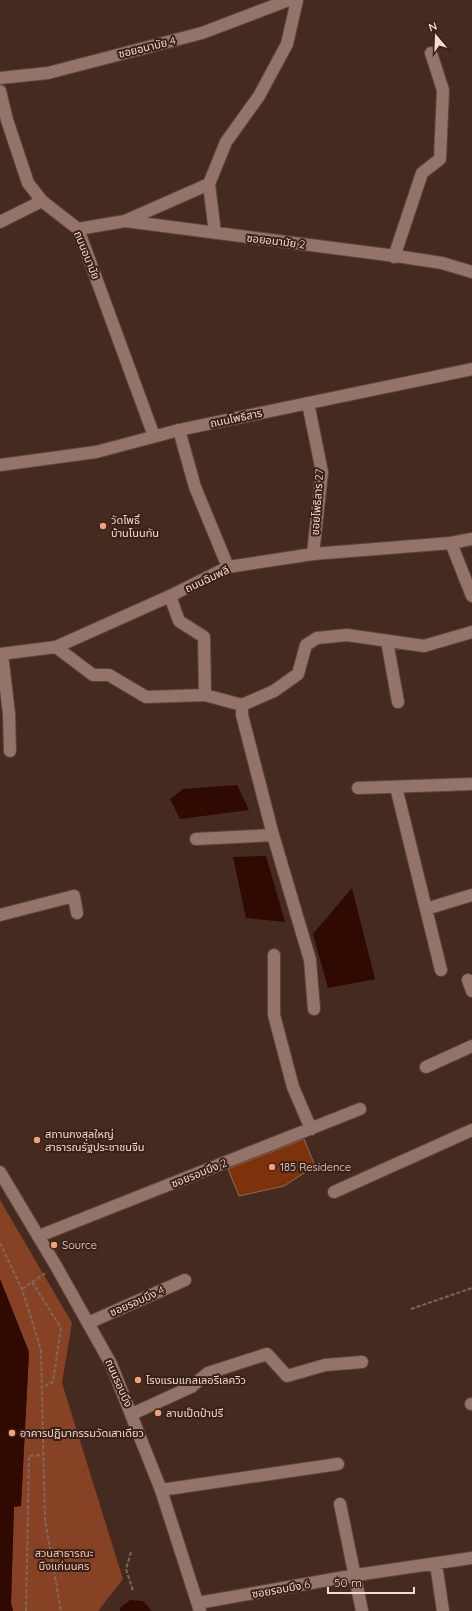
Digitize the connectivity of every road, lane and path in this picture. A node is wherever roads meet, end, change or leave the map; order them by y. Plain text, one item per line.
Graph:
1 (290, 0) edge
2 (297, 0) edge
3 (431, 53) dead end
4 (0, 78) edge
5 (0, 91) edge
6 (2, 108) edge
7 (209, 184) junction
8 (42, 201) junction
9 (125, 221) junction
10 (0, 222) edge
11 (78, 229) junction
12 (215, 233) junction
13 (394, 257) junction
14 (472, 272) edge
15 (472, 369) edge
16 (308, 403) junction
17 (179, 430) junction
18 (154, 436) junction
19 (0, 465) edge
20 (472, 539) edge
21 (452, 543) junction
22 (313, 554) junction
23 (228, 567) junction
24 (170, 596) junction
25 (472, 596) edge
26 (472, 632) edge
27 (387, 641) junction
28 (56, 647) junction
29 (1, 654) edge
30 (205, 696) junction
31 (398, 702) dead end
32 (242, 706) junction
33 (10, 752) dead end
34 (472, 784) edge
35 (396, 787) junction
36 (358, 788) dead end
37 (273, 835) junction
38 (196, 839) dead end
39 (472, 895) edge
40 (426, 909) junction
41 (77, 913) dead end
42 (0, 915) edge
43 (274, 955) dead end
44 (441, 970) dead end
45 (314, 1008) dead end
46 (472, 1046) edge
47 (426, 1067) dead end
48 (360, 1109) dead end
49 (311, 1129) junction
50 (472, 1130) edge
51 (0, 1172) edge
52 (334, 1192) dead end
53 (39, 1236) junction
54 (0, 1244) edge
55 (56, 1266) junction
56 (185, 1280) dead end
57 (32, 1282) junction
58 (472, 1288) edge
59 (22, 1289) junction
60 (411, 1310) dead end
61 (88, 1323) junction
62 (362, 1362) dead end
63 (41, 1388) junction
64 (132, 1414) junction
65 (43, 1455) junction
66 (338, 1464) dead end
67 (161, 1490) junction
68 (340, 1504) dead end
69 (131, 1552) dead end
70 (472, 1558) edge
71 (436, 1564) junction
72 (356, 1575) junction
73 (133, 1591) dead end
74 (199, 1607) edge
75 (26, 1611) edge
76 (62, 1611) edge
77 (362, 1611) edge
78 (444, 1611) edge

1 - 4 street, ซอยอนามัย 4
2 - 7 street
3 - 13 street
5 - 6 street, ถนนอนามัย
6 - 8 street, ถนนอนามัย
7 - 9 street
7 - 12 street
8 - 10 street
8 - 11 street, ถนนอนามัย
9 - 11 street, ซอยอนามัย 2
9 - 12 street, ซอยอนามัย 2
11 - 18 street, ถนนอนามัย
12 - 13 street, ซอยอนามัย 2
13 - 14 street, ซอยอนามัย 2
15 - 16 street, ถนนโพธิสาร
16 - 17 street, ถนนโพธิสาร
16 - 22 street, ซอยโพธิสาร 27
17 - 18 street, ถนนโพธิสาร
17 - 23 street
18 - 19 street, ถนนโพธิสาร
20 - 21 street, ถนนฉิมพลี
21 - 22 street, ถนนฉิมพลี
21 - 25 street
22 - 23 street, ถนนฉิมพลี
23 - 24 street, ถนนฉิมพลี
24 - 28 street, ถนนฉิมพลี
24 - 30 street
26 - 27 street
27 - 31 street
27 - 32 street
28 - 29 street, ถนนฉิมพลี
28 - 30 street
29 - 33 street
30 - 32 street
32 - 37 street
34 - 35 street
35 - 36 street
35 - 40 street
37 - 38 street
37 - 45 street
39 - 40 street
40 - 44 street
41 - 42 street
43 - 49 street
46 - 47 street
48 - 49 street, ซอยรอบบึง 2
49 - 53 street, ซอยรอบบึง 2
50 - 52 street
51 - 53 street, ถนนรอบบึง
53 - 55 street, ถนนรอบบึง
54 - 59 path
55 - 57 path
55 - 61 street, ถนนรอบบึง
56 - 61 street, ซอยรอบบึง 4
57 - 59 path
57 - 63 path
58 - 60 path
59 - 63 path
61 - 64 street, ถนนรอบบึง
62 - 64 street
63 - 65 path
64 - 67 street, ถนนรอบบึง
65 - 75 path
65 - 76 path
66 - 67 street
67 - 74 street, ถนนรอบบึง
68 - 72 street
69 - 73 path
70 - 71 street, ซอยรอบบึง 6
71 - 72 street, ซอยรอบบึง 6
71 - 78 street
72 - 74 street, ซอยรอบบึง 6
72 - 77 street

